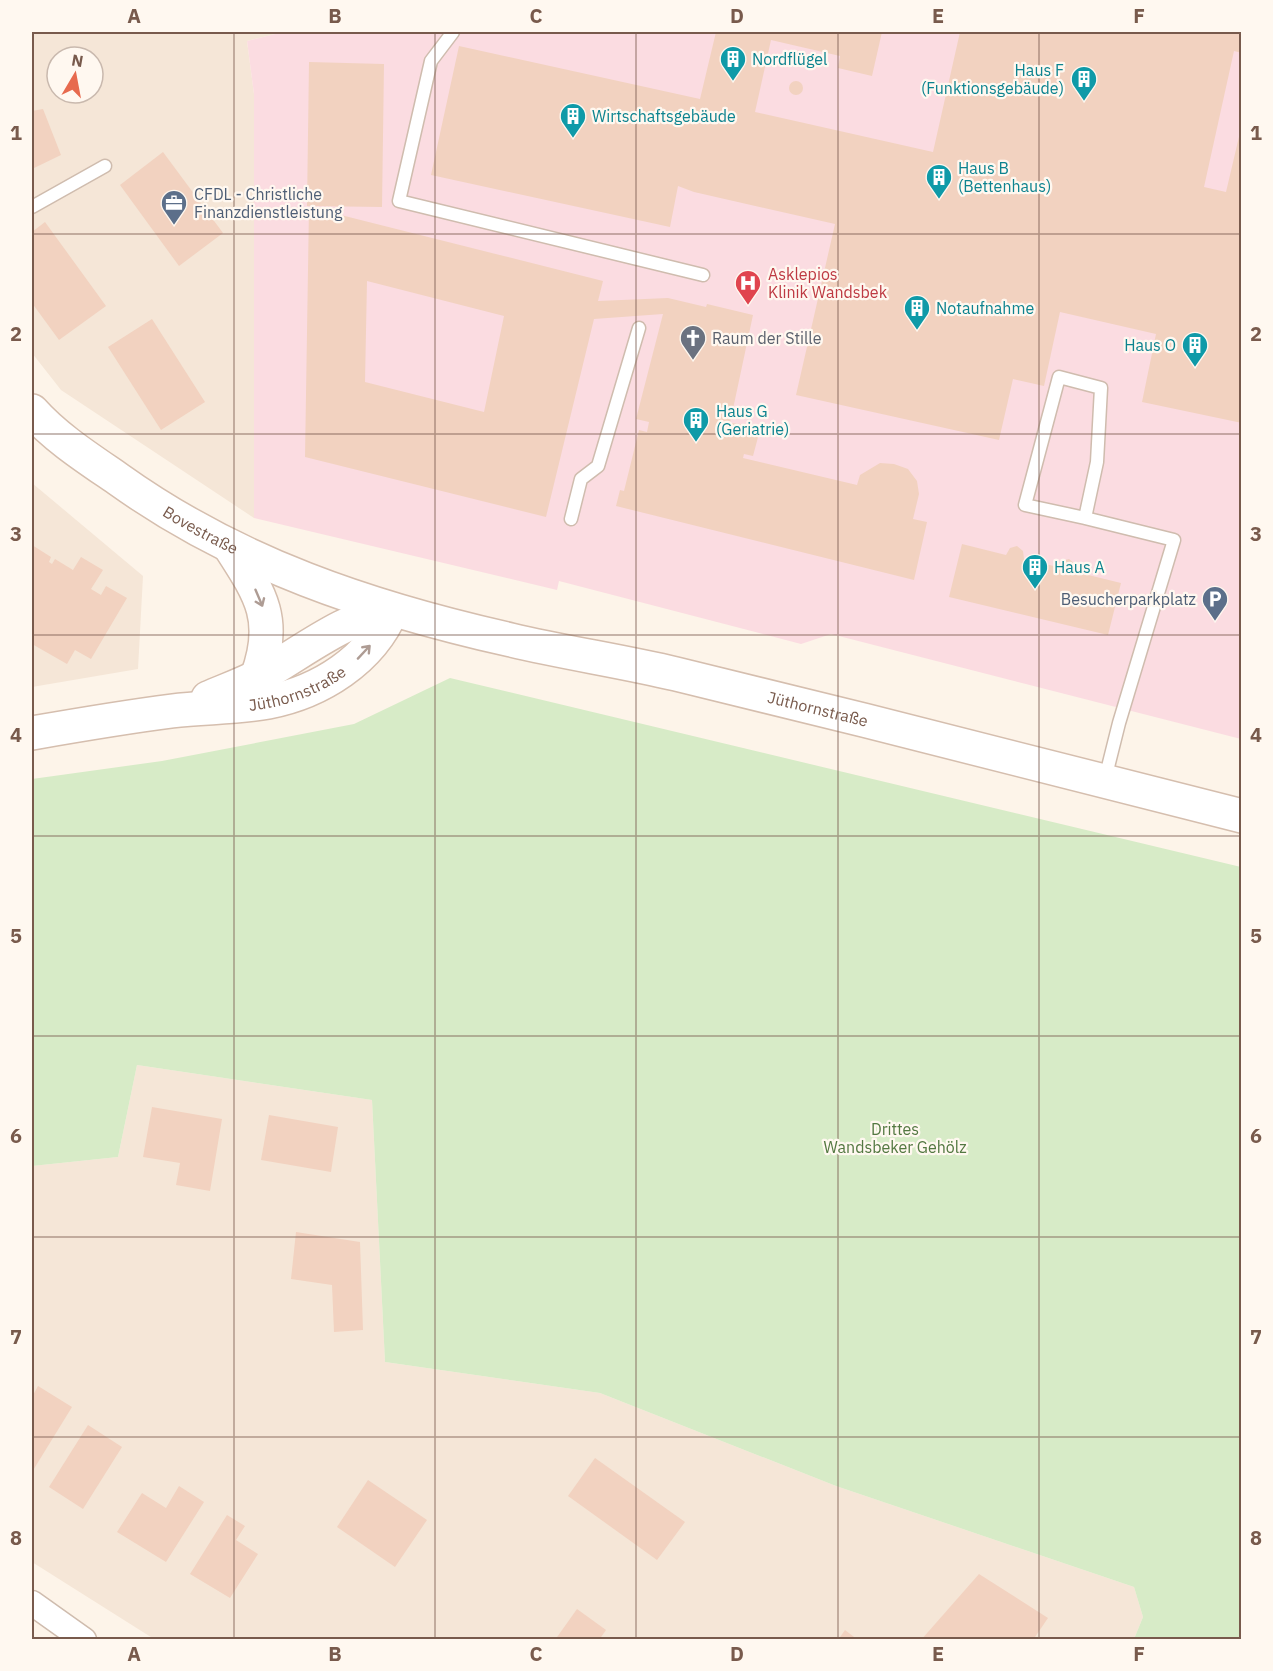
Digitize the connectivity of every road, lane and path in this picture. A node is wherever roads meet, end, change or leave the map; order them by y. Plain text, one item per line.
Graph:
1 (453, 32) edge
2 (105, 166) dead end
3 (32, 207) edge
4 (703, 275) dead end
5 (639, 328) dead end
6 (32, 411) edge
7 (1085, 518) junction
8 (571, 519) dead end
9 (230, 548) junction
10 (392, 610) junction
11 (257, 677) junction
12 (172, 711) junction
13 (32, 733) edge
14 (1104, 780) junction
15 (1242, 816) edge
16 (32, 1603) edge
17 (84, 1640) edge

1 - 4 lane
2 - 3 lane
5 - 8 lane
6 - 9 main road, Bovestraße
7 - 7 lane
7 - 14 lane
9 - 10 main road, Bovestraße
9 -> 11 main road
10 - 11 main road, Jüthornstraße
12 -> 10 main road, Jüthornstraße
10 - 14 main road, Jüthornstraße
11 - 12 main road, Jüthornstraße
12 - 13 main road, Jüthornstraße
14 - 15 main road, Jüthornstraße
16 - 17 street

